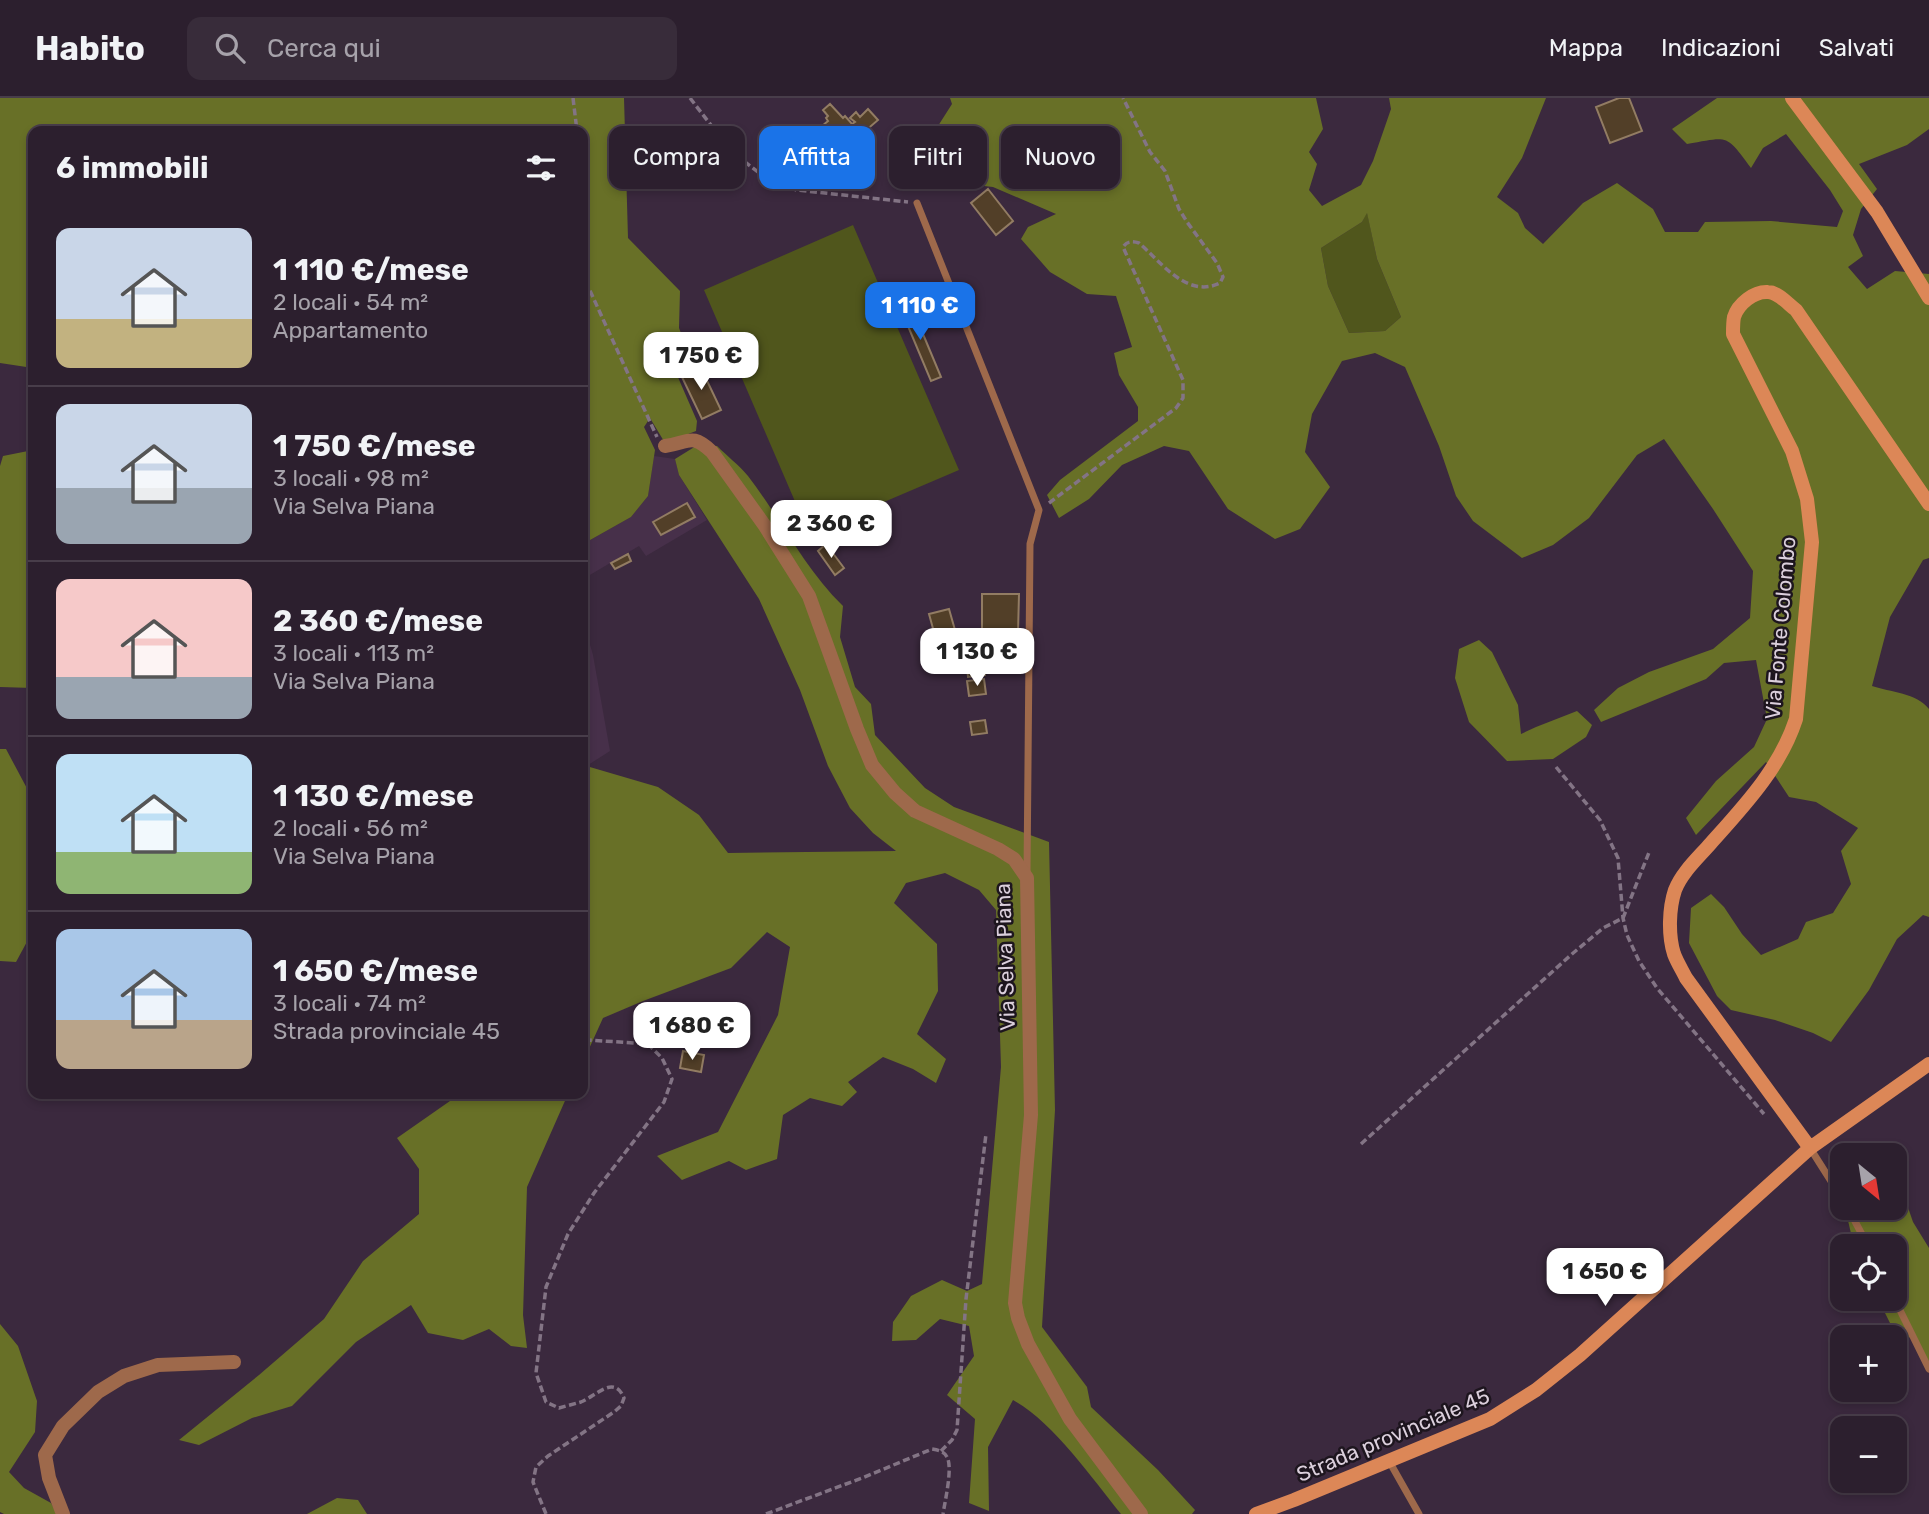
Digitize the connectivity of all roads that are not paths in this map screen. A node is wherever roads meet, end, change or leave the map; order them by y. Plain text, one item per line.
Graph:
1 (1791, 98) edge
2 (917, 204) road end
3 (1929, 298) edge
4 (667, 446) road end
5 (1929, 504) edge
6 (1027, 878) junction
7 (1929, 1064) edge
8 (1810, 1148) junction
9 (1830, 1180) edge
10 (1900, 1311) edge
11 (234, 1362) dead end
12 (1929, 1369) edge
13 (1389, 1460) junction
14 (63, 1514) edge
15 (1140, 1514) edge
16 (1256, 1514) edge
17 (1419, 1514) edge

1 - 3 street
2 - 6 lane
4 - 6 street, Via Selva Piana
5 - 8 street, Via Fonte Colombo
6 - 15 street, Via Selva Piana
7 - 8 street, Strada provinciale 45
8 - 9 lane
8 - 13 street, Strada provinciale 45
10 - 12 lane
11 - 14 street
13 - 16 street, Strada provinciale 45
13 - 17 lane

